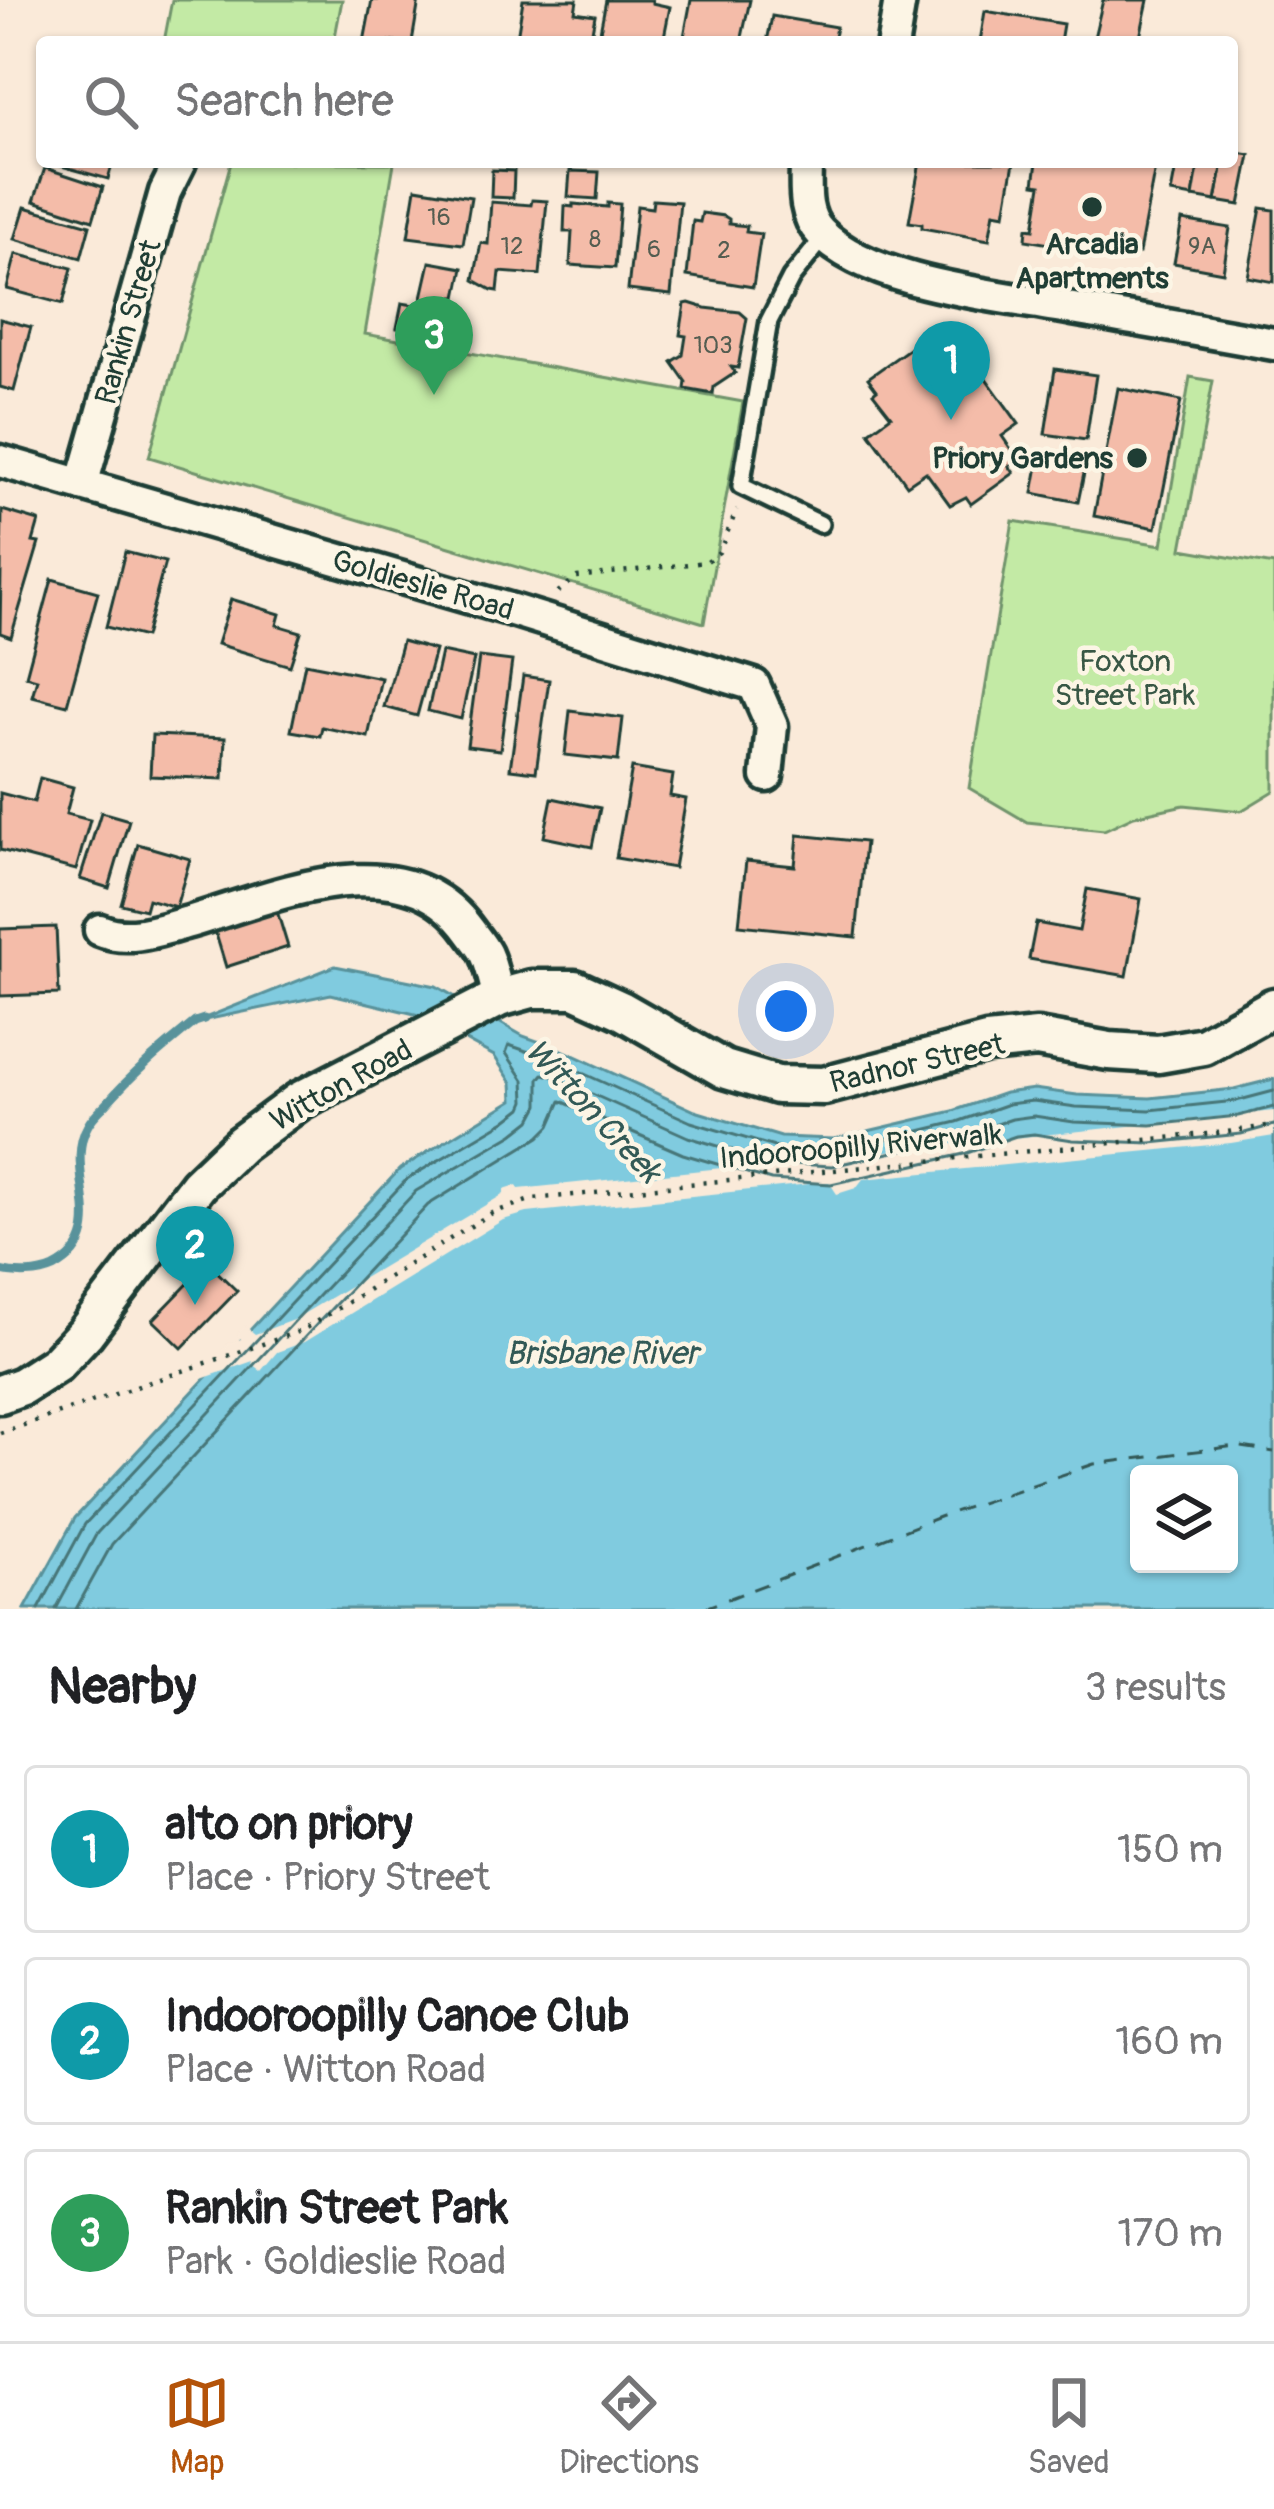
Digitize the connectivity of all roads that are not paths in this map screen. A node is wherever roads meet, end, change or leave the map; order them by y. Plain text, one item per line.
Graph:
1 (900, 0) edge
2 (893, 36) edge
3 (177, 168) edge
4 (806, 168) edge
5 (824, 237) junction
6 (1274, 344) edge
7 (0, 461) edge
8 (82, 485) junction
9 (820, 524) dead end
10 (766, 776) dead end
11 (100, 930) dead end
12 (499, 998) junction
13 (1274, 1007) edge
14 (0, 1394) edge

1 - 2 street
3 - 8 street, Rankin Street
4 - 5 street
5 - 6 street
5 - 9 lane
7 - 8 street, Goldieslie Road
8 - 10 street, Goldieslie Road
11 - 12 street
12 - 13 street, Radnor Street
12 - 14 street, Witton Road

